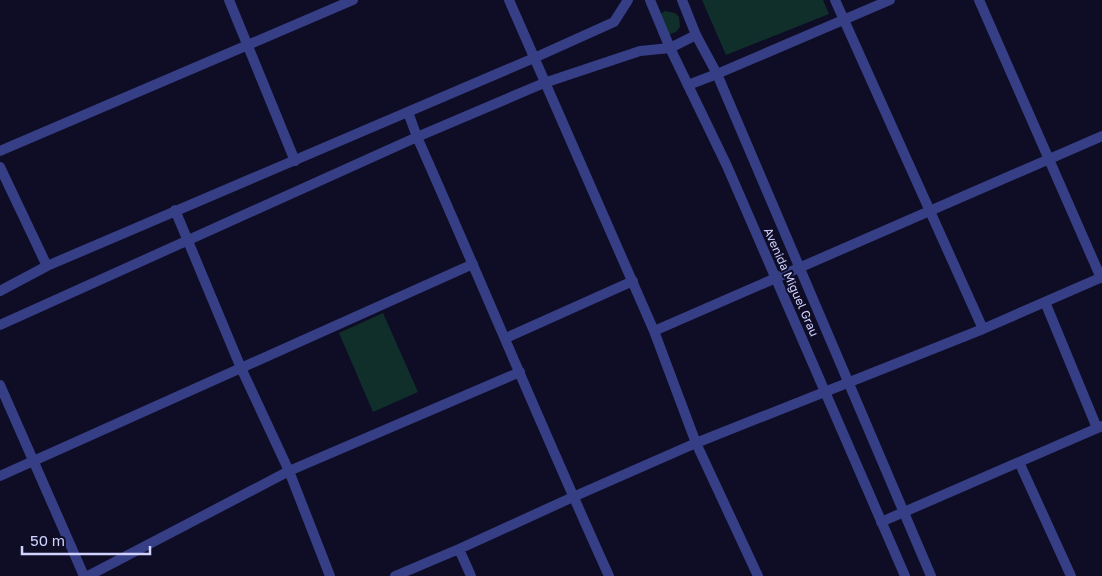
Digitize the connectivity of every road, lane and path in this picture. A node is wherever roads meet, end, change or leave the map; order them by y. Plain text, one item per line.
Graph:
1 (229, 0) edge
2 (353, 0) edge
3 (508, 0) edge
4 (628, 0) edge
5 (650, 0) edge
6 (682, 0) edge
7 (835, 0) edge
8 (890, 0) edge
9 (979, 0) edge
10 (844, 20) junction
11 (696, 36) junction
12 (248, 45) junction
13 (670, 48) junction
14 (534, 58) junction
15 (717, 74) junction
16 (544, 83) junction
17 (688, 85) junction
18 (408, 112) junction
19 (1102, 136) edge
20 (417, 137) junction
21 (0, 151) edge
22 (1049, 159) junction
23 (295, 161) junction
24 (0, 167) edge
25 (175, 210) junction
26 (930, 210) junction
27 (188, 241) junction
28 (473, 264) junction
29 (47, 266) junction
30 (799, 266) junction
31 (775, 278) junction
32 (1102, 278) edge
33 (633, 281) junction
34 (0, 291) edge
35 (1045, 302) junction
36 (0, 325) edge
37 (983, 329) junction
38 (654, 331) junction
39 (506, 338) junction
40 (241, 368) junction
41 (520, 372) junction
42 (849, 383) junction
43 (0, 385) edge
44 (826, 392) junction
45 (1100, 427) edge
46 (696, 443) junction
47 (33, 461) junction
48 (1019, 462) junction
49 (289, 471) junction
50 (0, 476) edge
51 (573, 497) junction
52 (904, 512) junction
53 (881, 522) junction
54 (459, 549) junction
55 (86, 576) edge
56 (330, 576) edge
57 (395, 576) edge
58 (471, 576) edge
59 (609, 576) edge
60 (758, 576) edge
61 (905, 576) edge
62 (931, 576) edge
63 (1071, 576) edge

1 - 12 street
2 - 12 street
3 - 14 street
4 - 14 street
5 - 13 street, Avenida Miguel Grau
6 - 11 street, Avenida Miguel Grau
7 - 10 street
8 - 10 street
9 - 22 street
10 - 15 street
10 - 26 street
11 - 13 street
11 - 15 street, Avenida Miguel Grau
12 - 21 street
12 - 23 street
13 - 16 street
13 - 17 street, Avenida Miguel Grau
14 - 16 street
14 - 18 street
15 - 17 street
15 - 30 street, Avenida Miguel Grau
16 - 20 street
16 - 33 street
17 - 31 street, Avenida Miguel Grau
18 - 20 street
18 - 23 street
19 - 22 street
20 - 27 street
20 - 28 street
22 - 26 street
22 - 32 street
23 - 25 street
24 - 29 street
25 - 27 street
25 - 29 street
26 - 30 street
26 - 37 street
27 - 36 street
27 - 40 street
28 - 39 street
28 - 40 street
29 - 34 street
30 - 31 street
30 - 42 street, Avenida Miguel Grau
31 - 38 street
31 - 44 street, Avenida Miguel Grau
32 - 35 street
33 - 38 street
33 - 39 street
35 - 37 street
35 - 45 street
37 - 42 street
38 - 46 street
39 - 41 street
40 - 47 street
40 - 49 street
41 - 49 street
41 - 51 street
42 - 44 street
42 - 52 street, Avenida Miguel Grau
43 - 47 street
44 - 46 street
44 - 53 street, Avenida Miguel Grau
45 - 48 street
46 - 51 street
46 - 60 street
47 - 50 street
47 - 55 street
48 - 52 street
48 - 63 street
49 - 55 street
49 - 56 street
51 - 54 street
51 - 59 street
52 - 53 street
52 - 62 street, Avenida Miguel Grau
53 - 61 street, Avenida Miguel Grau
54 - 57 street
54 - 58 street

